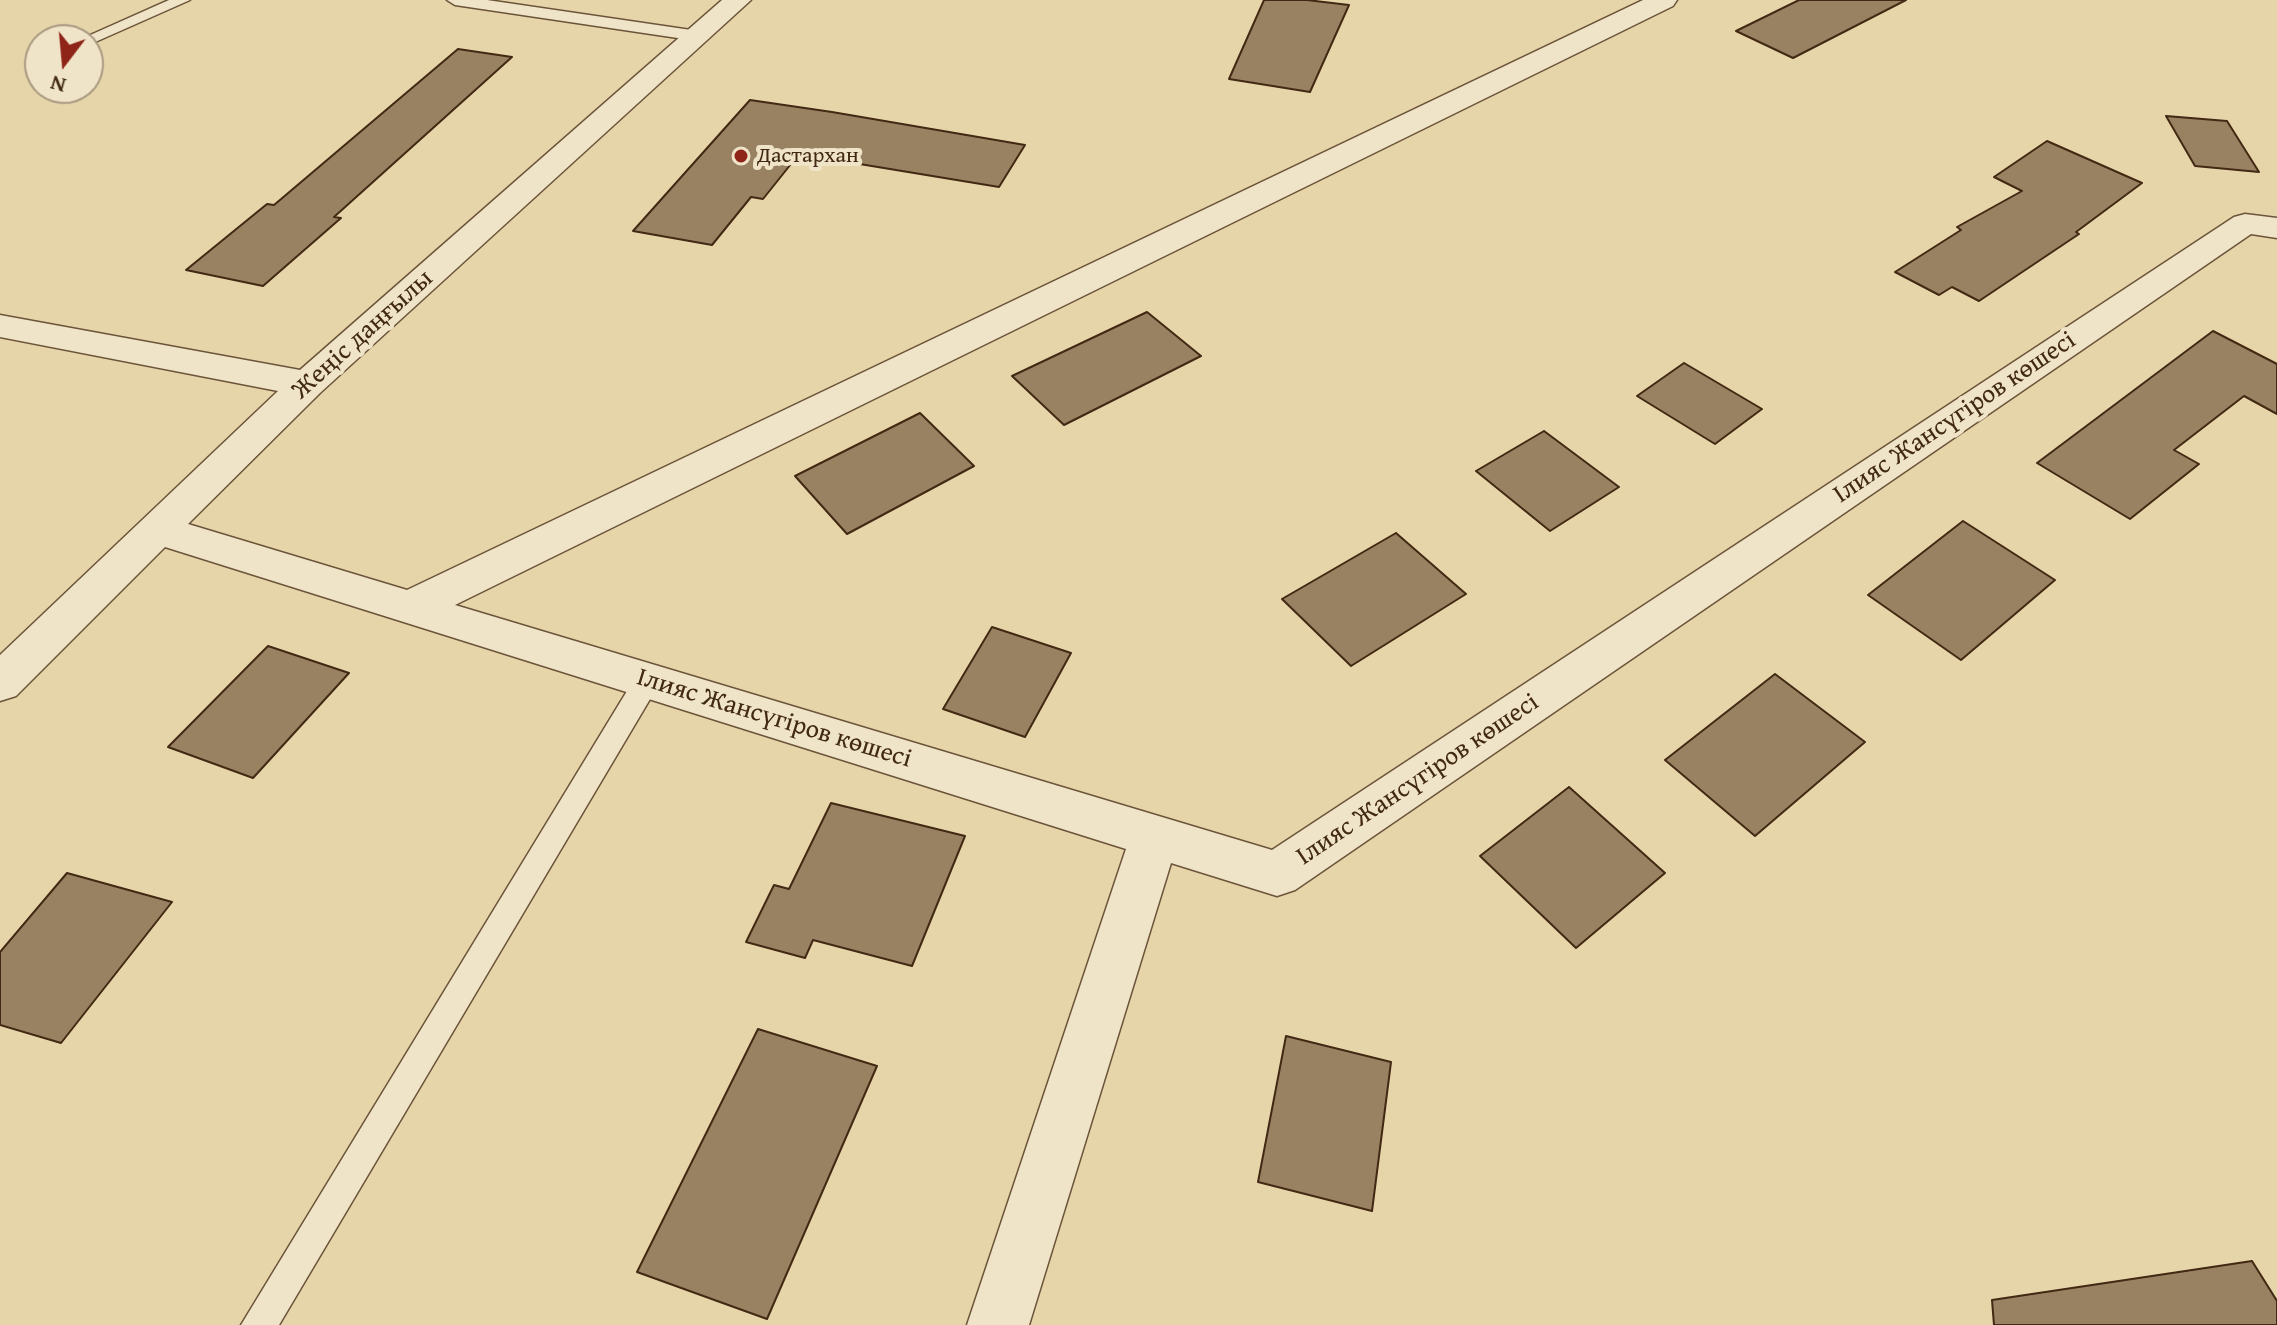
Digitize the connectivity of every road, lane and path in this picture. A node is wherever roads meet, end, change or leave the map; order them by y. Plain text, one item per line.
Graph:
1 (182, 0) edge
2 (455, 0) edge
3 (738, 0) edge
4 (1664, 0) edge
5 (104, 33) edge
6 (698, 36) junction
7 (2277, 228) edge
8 (0, 326) edge
9 (307, 384) junction
10 (157, 530) junction
11 (410, 608) junction
12 (647, 681) junction
13 (0, 683) edge
14 (1155, 836) junction
15 (259, 1325) edge
16 (998, 1325) edge

1 - 5 lane
2 - 6 lane
3 - 6 street, Жеңіс даңғылы
4 - 11 street
6 - 9 street, Жеңіс даңғылы
7 - 14 street, Ілияс Жансүгіров көшесі
8 - 9 street
9 - 10 street, Жеңіс даңғылы
10 - 11 street, Ілияс Жансүгіров көшесі
10 - 13 street, Жеңіс даңғылы
11 - 12 street, Ілияс Жансүгіров көшесі
12 - 14 street, Ілияс Жансүгіров көшесі
12 - 15 lane
14 - 16 street

